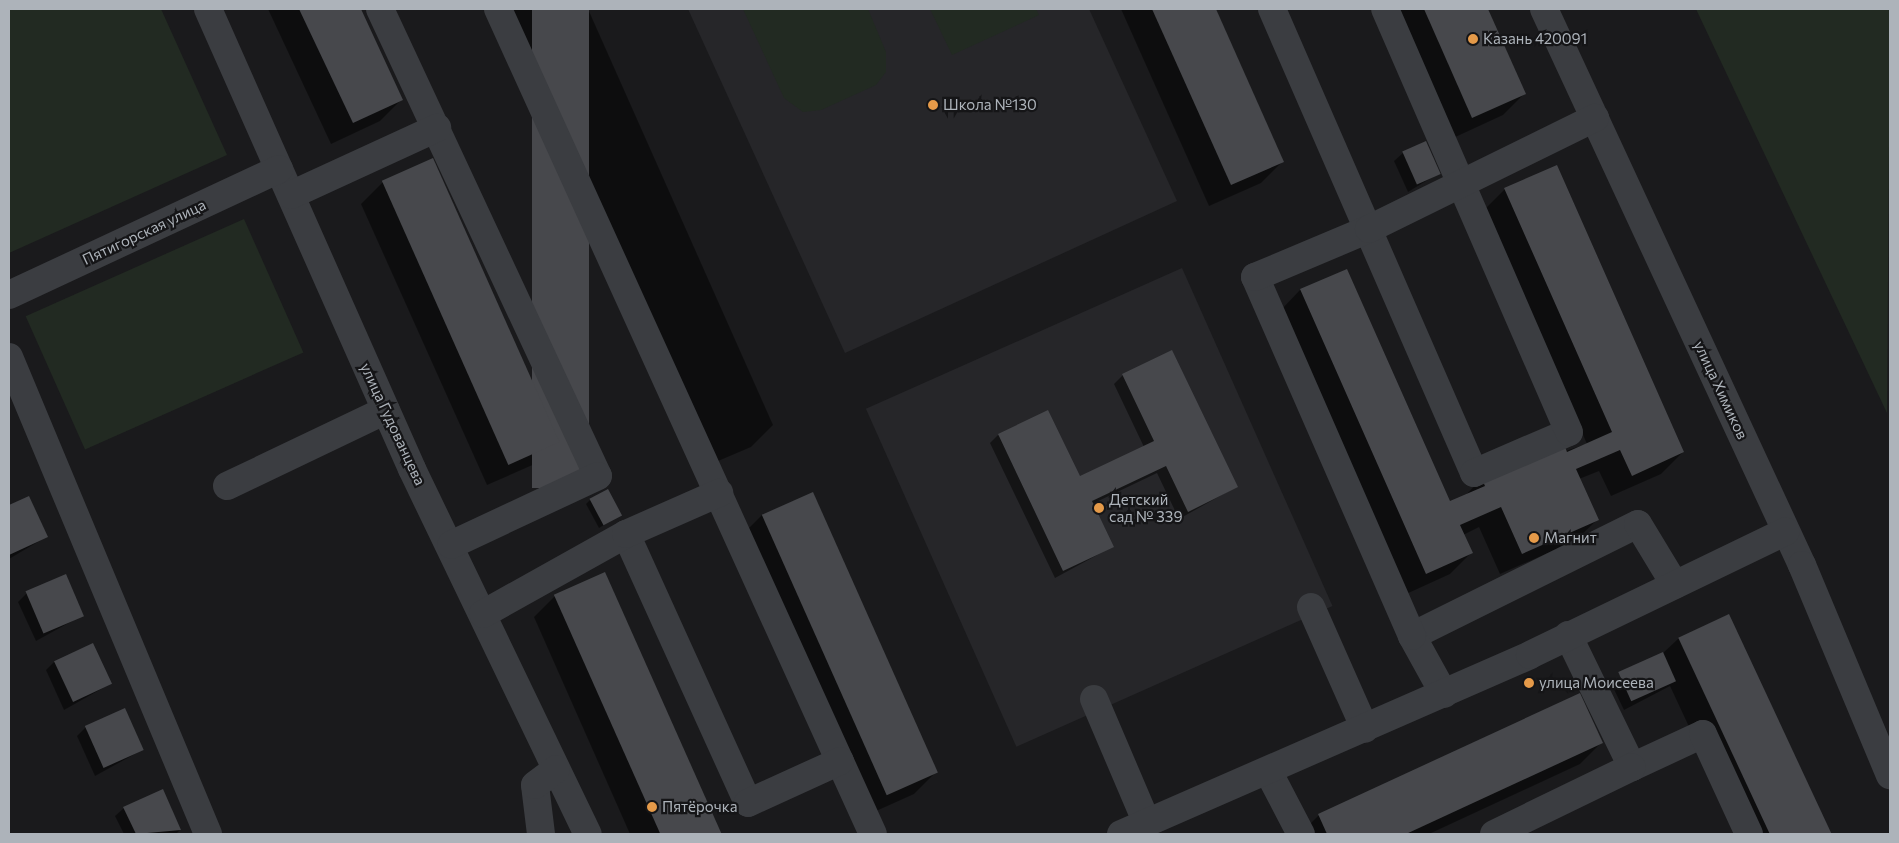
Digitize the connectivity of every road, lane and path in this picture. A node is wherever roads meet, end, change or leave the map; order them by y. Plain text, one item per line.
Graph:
1 (208, 9) edge
2 (380, 9) edge
3 (498, 9) edge
4 (1272, 9) edge
5 (1385, 9) edge
6 (1544, 9) edge
7 (1595, 118) junction
8 (438, 128) junction
9 (279, 169) junction
10 (1461, 185) junction
11 (291, 195) junction
12 (1369, 229) junction
13 (9, 295) edge
14 (9, 356) edge
15 (386, 410) junction
16 (227, 486) dead end
17 (718, 493) junction
18 (1786, 531) junction
19 (626, 534) junction
20 (451, 545) junction
21 (1675, 585) junction
22 (1311, 607) dead end
23 (483, 614) junction
24 (1568, 635) junction
25 (1412, 636) junction
26 (1444, 694) junction
27 (1094, 700) dead end
28 (1365, 729) junction
29 (840, 761) junction
30 (1632, 768) junction
31 (556, 769) junction
32 (1268, 771) junction
33 (1890, 775) edge
34 (1147, 823) junction
35 (208, 834) edge
36 (540, 834) edge
37 (588, 834) edge
38 (873, 834) edge
39 (1121, 834) edge
40 (1300, 834) edge
41 (1494, 834) edge
42 (1749, 834) edge

1 - 9 street, улица Гудованцева
2 - 8 street
3 - 17 street
4 - 12 street
5 - 10 street
6 - 7 street, улица Химиков
7 - 10 street
7 - 18 street, улица Химиков
8 - 11 street
8 - 20 street
9 - 11 street, улица Гудованцева
9 - 13 street, Пятигорская улица
10 - 12 street
10 - 12 street
11 - 15 street, улица Гудованцева
12 - 25 street
14 - 35 street
15 - 16 street
15 - 20 street, улица Гудованцева
17 - 19 street
17 - 29 street
18 - 21 street
18 - 33 street, улица Химиков
19 - 23 street
19 - 29 street
20 - 23 street, улица Гудованцева
21 - 24 street
21 - 25 street
22 - 28 street
23 - 31 street, улица Гудованцева
24 - 26 street
24 - 30 street
25 - 26 street
26 - 28 street
27 - 34 street
28 - 32 street
29 - 38 street
30 - 41 street
30 - 42 street
31 - 36 street
31 - 37 street, улица Гудованцева
32 - 34 street
32 - 40 street
34 - 39 street

